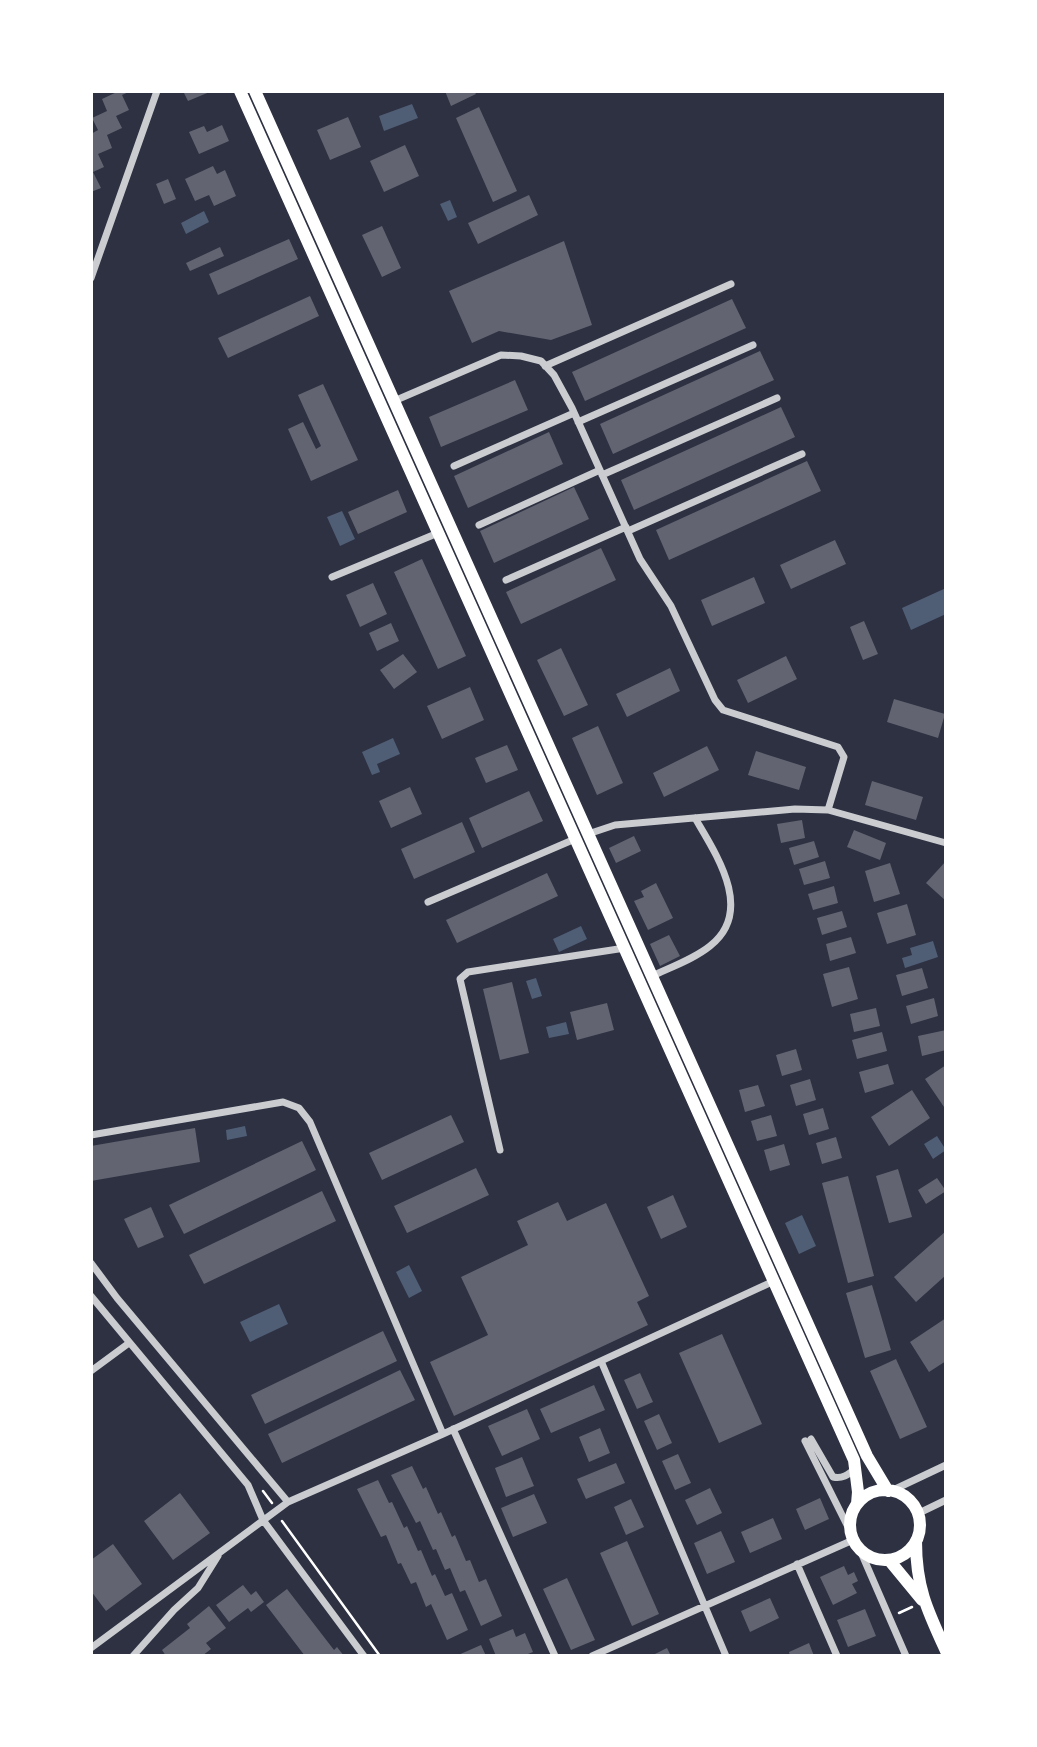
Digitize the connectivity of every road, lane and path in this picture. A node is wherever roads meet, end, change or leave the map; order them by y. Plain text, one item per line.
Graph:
1 (157, 91) edge
2 (240, 91) edge
3 (255, 91) edge
4 (91, 278) edge
5 (731, 284) dead end
6 (753, 345) dead end
7 (545, 366) junction
8 (777, 398) dead end
9 (394, 401) junction
10 (574, 413) junction
11 (578, 422) junction
12 (802, 454) dead end
13 (454, 466) dead end
14 (601, 473) junction
15 (479, 525) dead end
16 (626, 529) junction
17 (438, 533) junction
18 (332, 577) dead end
19 (506, 580) dead end
20 (828, 810) junction
21 (695, 818) junction
22 (588, 834) junction
23 (575, 839) junction
24 (946, 843) edge
25 (428, 902) dead end
26 (625, 948) junction
27 (652, 976) junction
28 (91, 1135) edge
29 (500, 1150) dead end
30 (91, 1263) edge
31 (774, 1282) junction
32 (91, 1296) edge
33 (129, 1343) junction
34 (601, 1361) junction
35 (91, 1371) edge
36 (453, 1429) junction
37 (443, 1434) junction
38 (946, 1465) edge
39 (856, 1469) junction
40 (890, 1491) junction
41 (946, 1500) edge
42 (288, 1502) junction
43 (857, 1504) junction
44 (917, 1514) junction
45 (263, 1520) junction
46 (854, 1540) junction
47 (916, 1541) junction
48 (220, 1551) junction
49 (889, 1560) junction
50 (797, 1564) junction
51 (923, 1601) junction
52 (704, 1605) junction
53 (890, 1618) junction
54 (91, 1647) edge
55 (946, 1651) edge
56 (133, 1656) edge
57 (364, 1656) edge
58 (555, 1656) edge
59 (592, 1656) edge
60 (726, 1656) edge
61 (837, 1656) edge
62 (906, 1656) edge

1 - 4 street
2 - 17 main road
3 - 9 main road
5 - 7 street
6 - 11 street
7 - 9 street
7 - 10 street
8 - 14 street
9 - 22 main road
10 - 11 street
10 - 13 street
11 - 14 street
12 - 16 street
14 - 15 street
14 - 16 street
16 - 19 street
16 - 20 street
17 - 18 street
17 - 23 main road
20 - 21 street
20 - 24 street
21 - 22 street
21 - 27 street
22 - 27 main road
23 - 25 street
23 - 26 main road
26 - 29 street
26 - 31 main road
27 - 40 main road
28 - 37 street
30 - 42 street
31 - 34 street
31 - 39 main road
32 - 33 street
33 - 35 street
33 - 45 street
34 - 36 street
34 - 52 street
36 - 37 street
36 - 58 street
37 - 42 street
38 - 40 street
39 - 43 main road
39 - 46 street
40 - 43 main road
40 - 44 main road
41 - 44 street
42 - 45 street
43 - 46 main road
44 - 47 main road
45 - 48 street
45 - 57 street
46 - 49 main road
46 - 50 street
46 - 53 street
47 - 49 main road
47 - 51 main road
48 - 54 street
48 - 56 street
49 - 51 main road
50 - 52 street
50 - 61 street
51 - 53 path
51 - 55 main road
52 - 59 street
52 - 60 street
53 - 62 street

